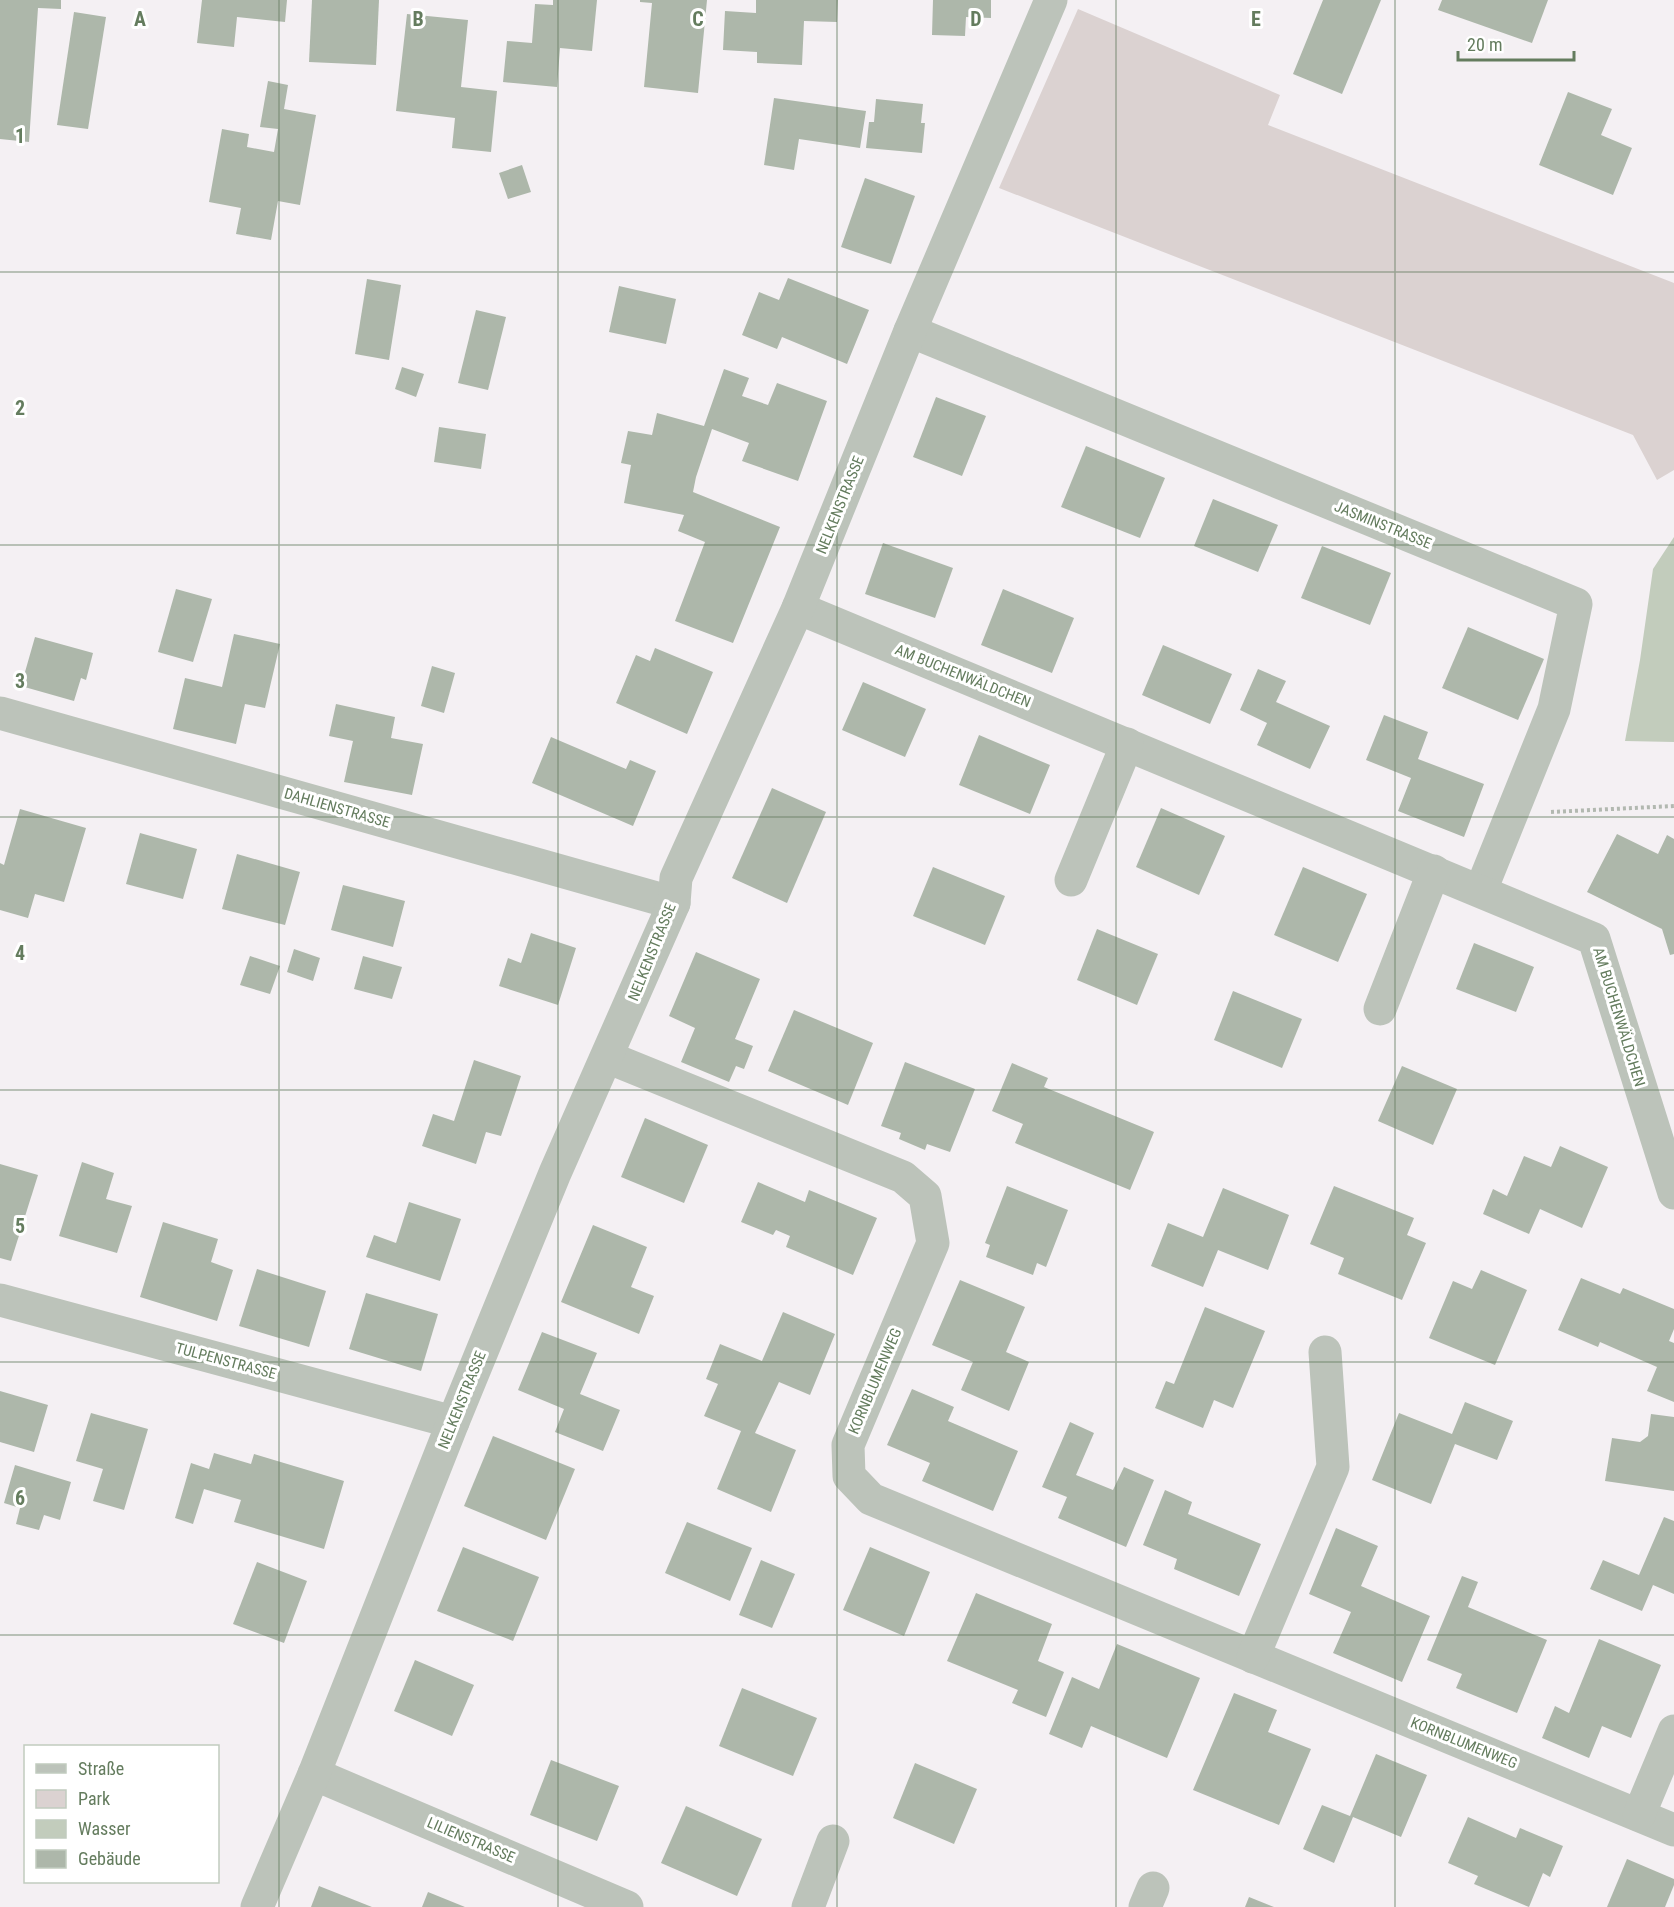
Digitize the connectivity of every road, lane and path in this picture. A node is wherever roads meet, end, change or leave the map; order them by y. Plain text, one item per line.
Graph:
1 (1051, 0) edge
2 (910, 331) junction
3 (798, 608) junction
4 (0, 713) edge
5 (1127, 744) junction
6 (1674, 806) edge
7 (1512, 814) junction
8 (1434, 872) junction
9 (1071, 880) dead end
10 (1481, 890) junction
11 (674, 903) junction
12 (1380, 1009) dead end
13 (607, 1057) junction
14 (1674, 1193) edge
15 (0, 1300) edge
16 (1325, 1353) dead end
17 (453, 1422) junction
18 (1253, 1657) junction
19 (1674, 1731) edge
20 (314, 1774) junction
21 (1639, 1815) junction
22 (1674, 1830) edge
23 (833, 1841) dead end
24 (257, 1907) edge
25 (627, 1907) edge
26 (808, 1907) edge

1 - 2 street, NELKENSTRASSE
2 - 3 street, NELKENSTRASSE
2 - 7 street, JASMINSTRASSE
3 - 5 street, AM BUCHENWÄLDCHEN
3 - 11 street, NELKENSTRASSE
4 - 11 street, DAHLIENSTRASSE
5 - 8 street, AM BUCHENWÄLDCHEN
5 - 9 street
6 - 7 path
7 - 10 street, JASMINSTRASSE
8 - 10 street, AM BUCHENWÄLDCHEN
8 - 12 street
10 - 14 street, AM BUCHENWÄLDCHEN
11 - 13 street, NELKENSTRASSE
13 - 17 street, NELKENSTRASSE
13 - 18 street, KORNBLUMENWEG
15 - 17 street, TULPENSTRASSE
16 - 18 street
17 - 20 street, NELKENSTRASSE
18 - 21 street, KORNBLUMENWEG
19 - 21 street
20 - 24 street, NELKENSTRASSE
20 - 25 street, LILIENSTRASSE
21 - 22 street, KORNBLUMENWEG
23 - 26 street

